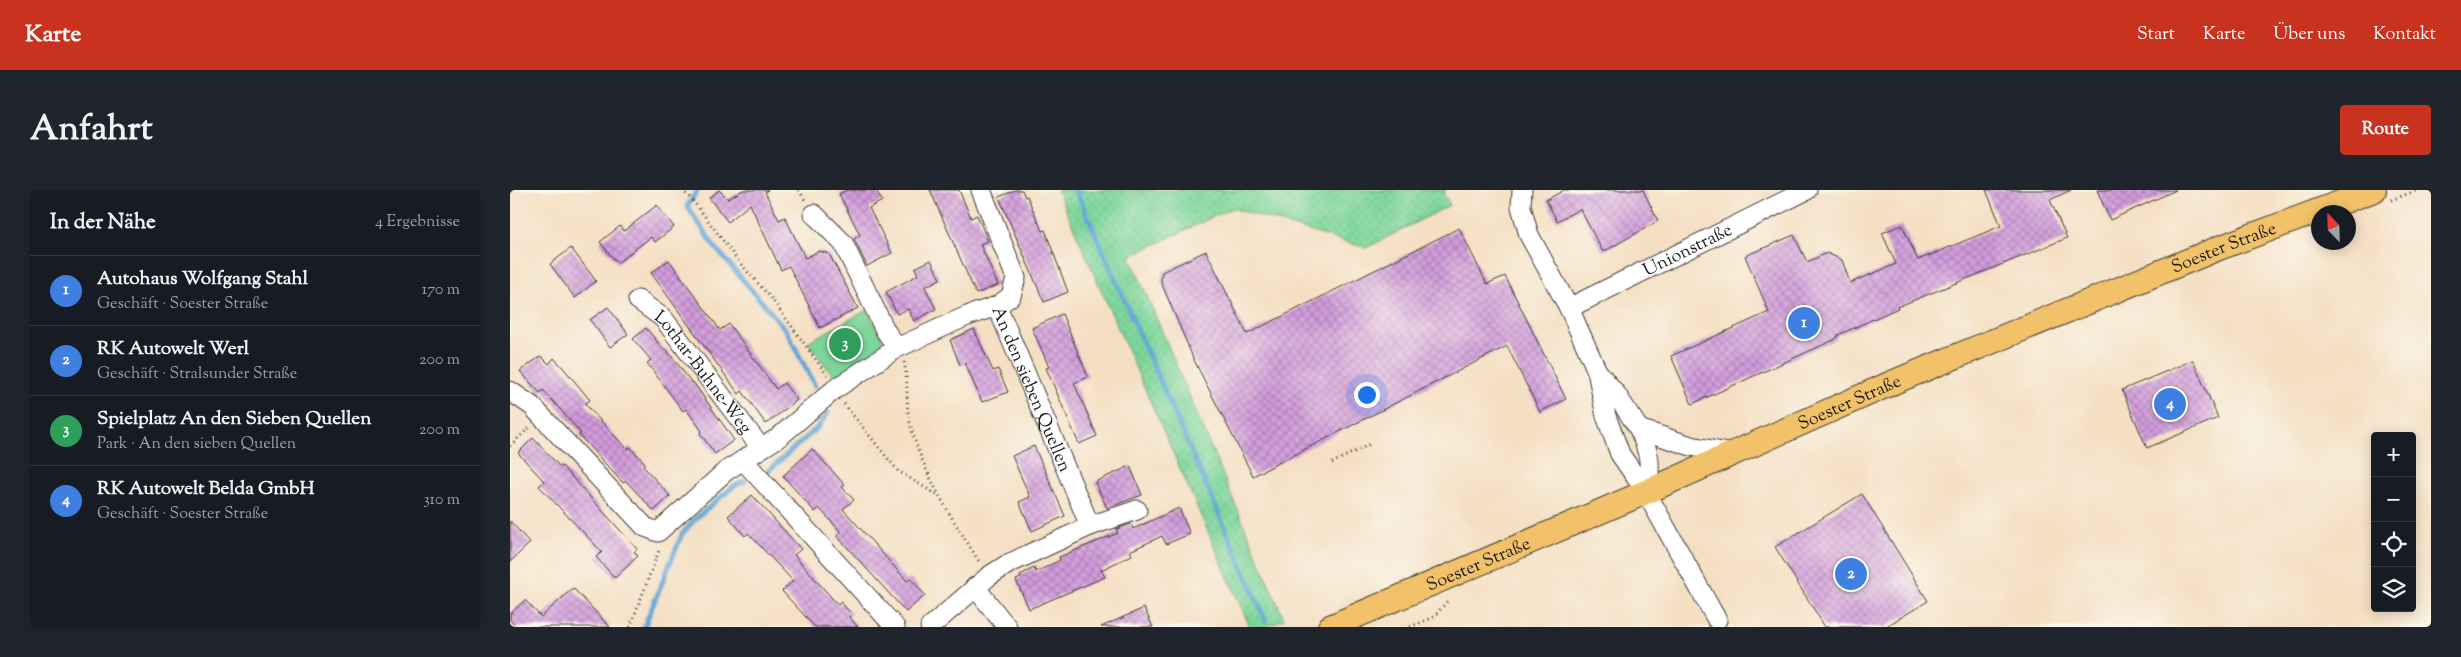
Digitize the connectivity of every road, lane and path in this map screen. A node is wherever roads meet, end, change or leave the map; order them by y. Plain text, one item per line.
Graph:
1 (682, 190) edge
2 (981, 190) edge
3 (1522, 190) edge
4 (1807, 190) edge
5 (2374, 190) edge
6 (814, 214) dead end
7 (638, 300) dead end
8 (998, 306) junction
9 (1568, 308) junction
10 (897, 348) junction
11 (1597, 372) junction
12 (835, 389) junction
13 (510, 391) edge
14 (543, 418) junction
15 (1639, 429) junction
16 (1372, 443) dead end
17 (510, 446) edge
18 (761, 448) junction
19 (1733, 454) junction
20 (743, 460) junction
21 (1332, 463) dead end
22 (1646, 492) junction
23 (938, 494) junction
24 (1137, 510) dead end
25 (1090, 526) junction
26 (658, 532) junction
27 (982, 582) junction
28 (1717, 620) dead end
29 (630, 627) edge
30 (895, 627) edge
31 (930, 627) edge
32 (1007, 627) edge
33 (1330, 627) edge

1 - 12 path
2 - 8 street
3 - 9 street
4 - 9 street, Unionstraße
5 - 19 main road, Soester Straße
6 - 10 street
7 - 18 street, Lothar-Buhne-Weg
8 - 10 street, An den sieben Quellen
8 - 25 street, An den sieben Quellen
9 - 11 street
10 - 12 street, An den sieben Quellen
10 - 23 path
11 - 15 street
11 - 22 street
12 - 18 street, An den sieben Quellen
12 - 23 path
13 - 14 street
14 - 17 path
14 - 26 street
15 - 19 street
15 - 22 street
16 - 21 path
18 - 20 street, An den sieben Quellen
19 - 22 main road, Soester Straße
20 - 26 street, An den sieben Quellen
20 - 30 street
22 - 28 street
22 - 33 main road, Soester Straße
23 - 27 path
24 - 25 street
25 - 27 street
26 - 29 path
27 - 31 street
27 - 32 street

